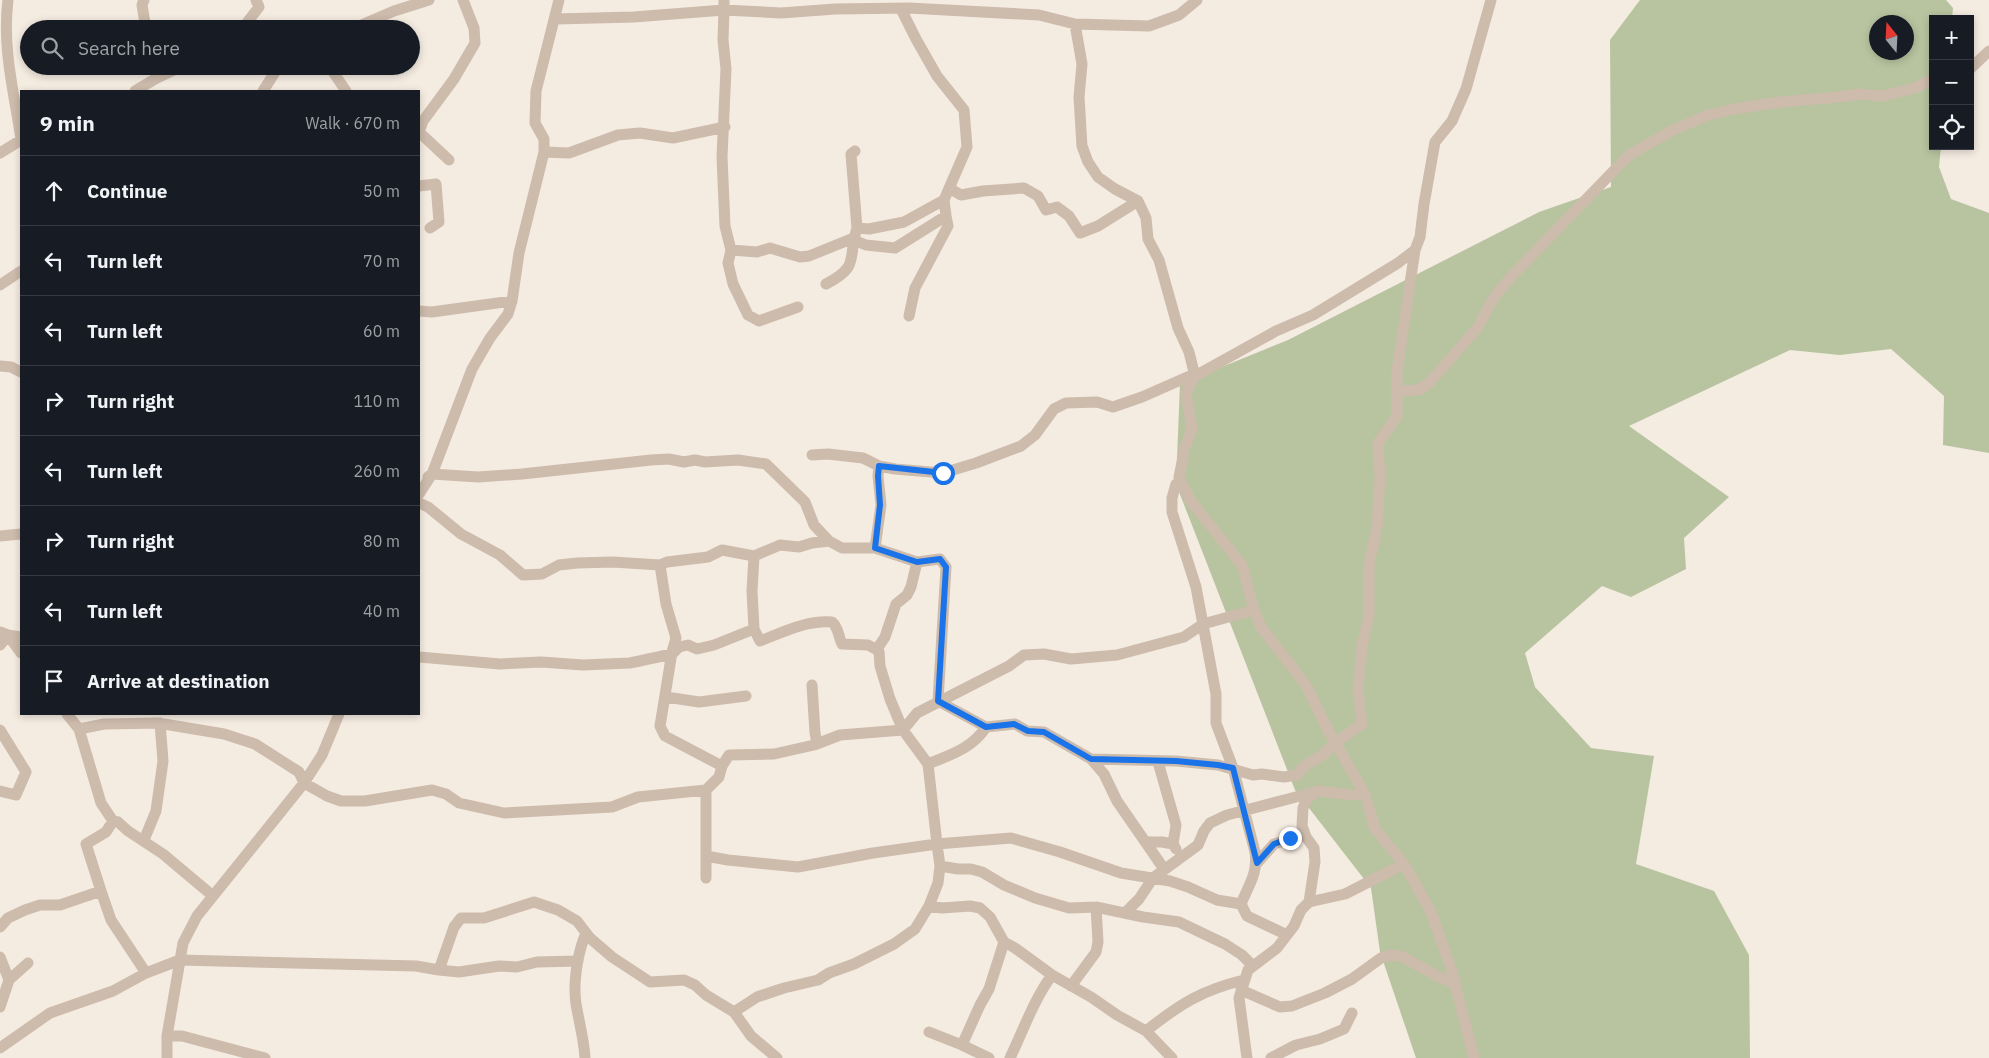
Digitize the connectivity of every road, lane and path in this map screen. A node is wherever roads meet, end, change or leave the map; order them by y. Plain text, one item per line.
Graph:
1 (8, 0) edge
2 (144, 0) edge
3 (256, 0) edge
4 (429, 0) edge
5 (463, 0) edge
6 (559, 0) edge
7 (1197, 0) edge
8 (1491, 0) edge
9 (724, 5) edge
10 (901, 9) junction
11 (555, 19) junction
12 (144, 20) edge
13 (249, 20) edge
14 (373, 20) edge
15 (1075, 24) junction
16 (1989, 51) edge
17 (1974, 65) edge
18 (154, 75) edge
19 (162, 75) edge
20 (275, 75) edge
21 (335, 75) edge
22 (155, 78) junction
23 (1929, 81) edge
24 (137, 90) edge
25 (264, 90) edge
26 (345, 90) edge
27 (725, 127) junction
28 (420, 129) edge
29 (420, 133) edge
30 (20, 134) edge
31 (20, 140) edge
32 (855, 151) dead end
33 (544, 152) junction
34 (0, 153) edge
35 (449, 160) dead end
36 (420, 186) edge
37 (949, 188) junction
38 (944, 200) junction
39 (1138, 201) junction
40 (946, 216) junction
41 (430, 228) dead end
42 (855, 234) junction
43 (731, 250) junction
44 (1415, 250) junction
45 (20, 272) edge
46 (826, 284) dead end
47 (0, 285) edge
48 (512, 301) junction
49 (798, 307) dead end
50 (420, 311) edge
51 (909, 316) dead end
52 (0, 366) edge
53 (20, 372) edge
54 (1195, 376) junction
55 (1396, 392) junction
56 (812, 455) dead end
57 (879, 466) junction
58 (432, 474) junction
59 (420, 483) edge
60 (1176, 484) dead end
61 (420, 492) edge
62 (420, 503) edge
63 (20, 534) edge
64 (0, 536) edge
65 (830, 541) junction
66 (875, 548) junction
67 (754, 556) junction
68 (917, 562) junction
69 (660, 565) junction
70 (1254, 610) junction
71 (1203, 624) junction
72 (754, 629) junction
73 (4, 633) edge
74 (20, 638) edge
75 (0, 645) edge
76 (877, 649) junction
77 (20, 652) edge
78 (672, 654) junction
79 (420, 657) edge
80 (812, 686) dead end
81 (746, 696) dead end
82 (666, 698) junction
83 (938, 701) junction
84 (68, 715) edge
85 (339, 715) edge
86 (160, 723) junction
87 (986, 727) junction
88 (79, 729) junction
89 (0, 730) edge
90 (903, 730) junction
91 (817, 743) junction
92 (1335, 743) junction
93 (1091, 759) junction
94 (1158, 762) junction
95 (928, 764) junction
96 (722, 766) junction
97 (1233, 768) junction
98 (304, 783) junction
99 (706, 790) junction
100 (0, 791) edge
101 (1319, 791) junction
102 (1365, 794) junction
103 (1243, 812) junction
104 (113, 821) junction
105 (1305, 834) junction
106 (144, 840) junction
107 (1146, 842) junction
108 (938, 844) junction
109 (1174, 844) junction
110 (706, 856) junction
111 (1181, 858) junction
112 (1257, 863) junction
113 (1404, 864) junction
114 (940, 866) junction
115 (1164, 869) junction
116 (706, 878) dead end
117 (1153, 878) junction
118 (101, 891) junction
119 (213, 896) junction
120 (1309, 902) junction
121 (1241, 904) junction
122 (929, 906) junction
123 (1096, 907) junction
124 (1125, 913) junction
125 (3, 919) edge
126 (1287, 935) junction
127 (590, 938) junction
128 (1004, 942) junction
129 (0, 957) edge
130 (180, 960) junction
131 (578, 961) junction
132 (28, 963) dead end
133 (1253, 966) junction
134 (438, 970) junction
135 (146, 973) junction
136 (1052, 975) junction
137 (9, 980) junction
138 (1455, 983) junction
139 (1243, 985) junction
140 (1072, 986) junction
141 (0, 1007) edge
142 (734, 1012) junction
143 (1352, 1013) dead end
144 (1146, 1031) junction
145 (930, 1032) dead end
146 (167, 1036) junction
147 (962, 1045) junction
148 (0, 1048) edge
149 (167, 1058) edge
150 (265, 1058) edge
151 (585, 1058) edge
152 (777, 1058) edge
153 (989, 1058) edge
154 (1010, 1058) edge
155 (1172, 1058) edge
156 (1247, 1058) edge
157 (1271, 1058) edge
158 (1474, 1058) edge

1 - 30 street
2 - 12 street
3 - 13 street
4 - 14 street
5 - 28 street
6 - 11 street
7 - 15 street
8 - 44 street
9 - 10 street
9 - 11 street
9 - 27 street
10 - 15 street
10 - 37 street
11 - 33 street
15 - 39 street
16 - 17 street
18 - 22 street
19 - 22 street
20 - 25 street
21 - 26 street
22 - 24 street
23 - 55 street
27 - 33 street
27 - 43 street
29 - 35 street
31 - 34 street
32 - 42 street
33 - 48 street
36 - 41 street
37 - 38 street
37 - 39 street
38 - 40 street
38 - 42 street
39 - 54 street
40 - 42 street
40 - 51 street
42 - 43 street
42 - 46 street
43 - 49 street
44 - 54 street
44 - 55 street
45 - 47 street
48 - 50 street
48 - 58 street
52 - 53 street
54 - 57 street
54 - 70 street
55 - 92 street
56 - 57 street
57 - 66 street
58 - 59 street
58 - 61 street
58 - 65 street
60 - 71 street
62 - 69 street
63 - 64 street
65 - 66 street
65 - 67 street
66 - 68 street
67 - 69 street
67 - 72 street
68 - 76 street
68 - 83 street
69 - 78 street
70 - 71 street
70 - 92 street
71 - 83 street
71 - 97 street
72 - 76 street
72 - 78 street
73 - 74 street
73 - 75 street
73 - 77 street
76 - 90 street
78 - 79 street
78 - 82 street
80 - 91 street
81 - 82 street
82 - 96 street
83 - 87 street
83 - 90 street
84 - 88 street
85 - 98 street
86 - 88 street
86 - 98 street
86 - 106 street
87 - 93 street
87 - 95 street
88 - 104 street
89 - 100 street
90 - 91 street
90 - 95 street
91 - 96 street
92 - 97 street
92 - 102 street
93 - 94 street
93 - 107 street
94 - 97 street
94 - 109 street
95 - 108 street
96 - 99 street
97 - 103 street
98 - 99 street
98 - 119 street
99 - 110 street
101 - 102 street
101 - 103 street
101 - 105 street
102 - 113 street
103 - 111 street
103 - 112 street
104 - 106 street
104 - 118 street
105 - 112 street
105 - 120 street
106 - 119 street
107 - 109 street
107 - 115 street
108 - 110 street
108 - 114 street
108 - 117 street
109 - 111 street
110 - 116 street
111 - 115 street
112 - 121 street
113 - 120 street
113 - 138 street
114 - 122 street
114 - 123 street
115 - 117 street
117 - 121 street
117 - 124 street
118 - 125 street
118 - 135 street
119 - 130 street
120 - 126 street
121 - 126 street
122 - 128 street
122 - 142 street
123 - 124 street
123 - 140 street
124 - 133 street
126 - 133 street
127 - 131 street
127 - 134 street
127 - 142 street
128 - 136 street
128 - 147 street
129 - 137 street
130 - 134 street
130 - 135 street
130 - 146 street
131 - 134 street
131 - 151 street
132 - 137 street
133 - 139 street
135 - 148 street
136 - 140 street
136 - 154 street
137 - 141 street
138 - 139 street
138 - 158 street
139 - 144 street
139 - 156 street
140 - 144 street
142 - 152 street
143 - 157 street
144 - 155 street
145 - 147 street
146 - 149 street
146 - 150 street
147 - 153 street

